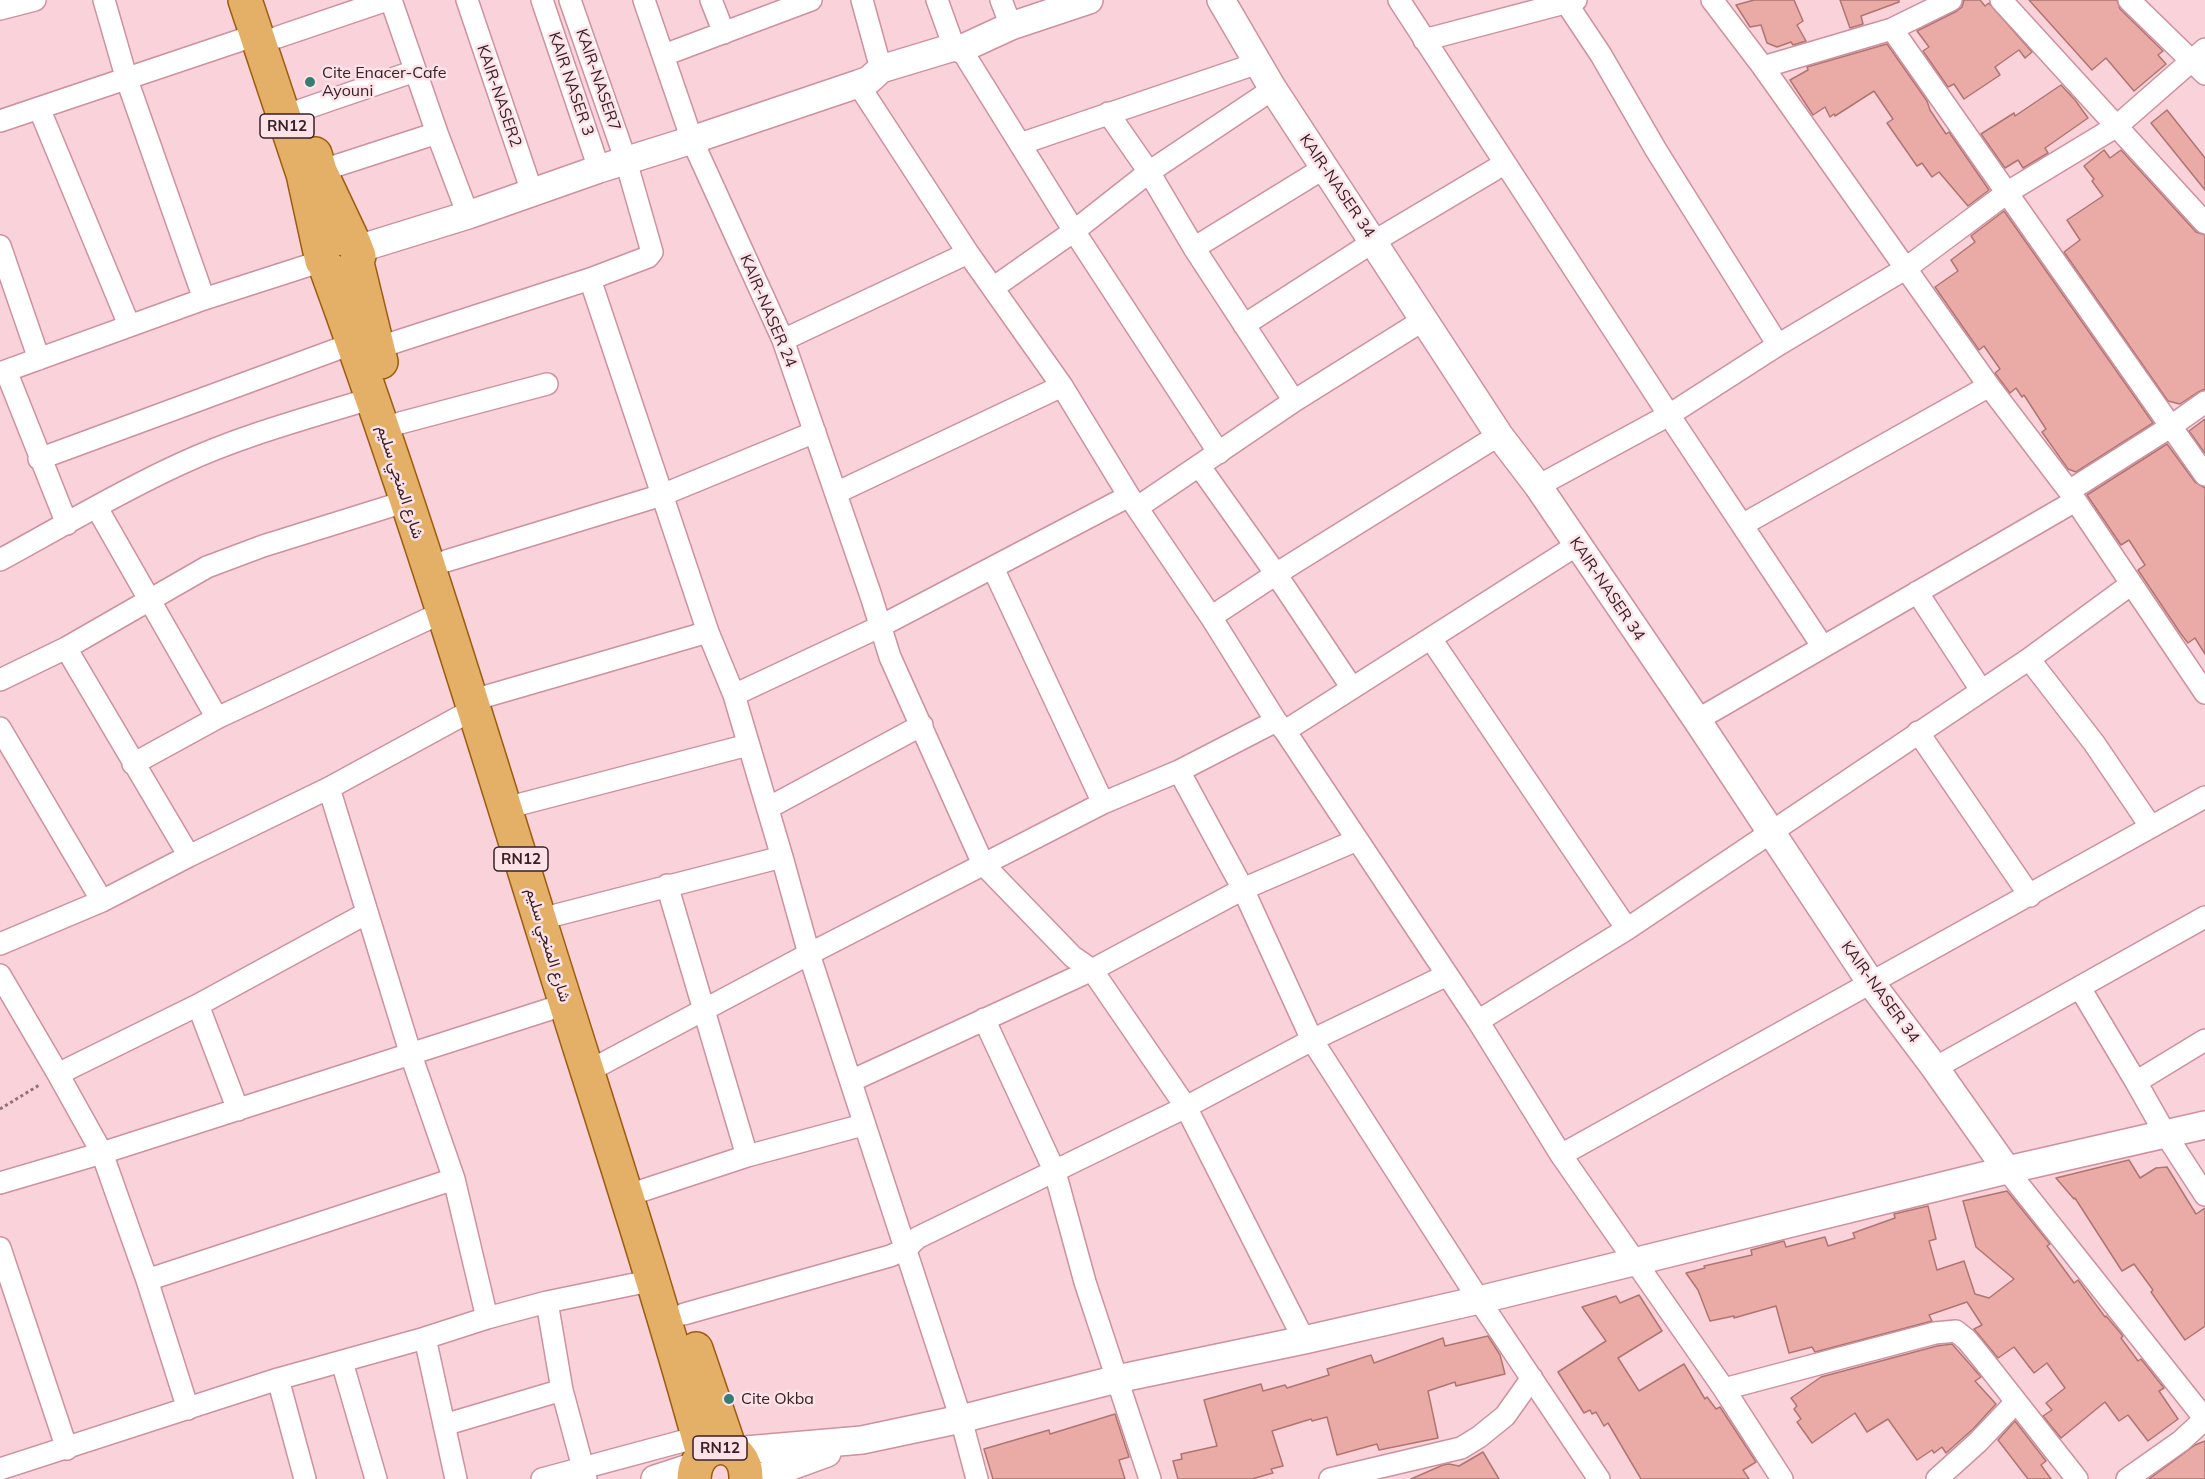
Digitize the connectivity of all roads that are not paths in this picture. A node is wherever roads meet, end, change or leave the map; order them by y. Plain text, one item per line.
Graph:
1 (35, 0) edge
2 (104, 0) edge
3 (245, 0) edge
4 (267, 0) edge
5 (389, 0) edge
6 (467, 0) edge
7 (542, 0) edge
8 (570, 0) edge
9 (644, 0) edge
10 (711, 0) edge
11 (862, 0) edge
12 (937, 0) edge
13 (1002, 0) edge
14 (1089, 0) edge
15 (1221, 0) edge
16 (1399, 0) edge
17 (1712, 0) edge
18 (1951, 0) edge
19 (2001, 0) edge
20 (798, 2) edge
21 (1571, 2) edge
22 (2137, 3) edge
23 (0, 9) edge
24 (1011, 26) junction
25 (1892, 28) junction
26 (724, 33) junction
27 (267, 36) junction
28 (1424, 40) junction
29 (958, 48) junction
30 (664, 56) junction
31 (2200, 61) edge
32 (1258, 63) junction
33 (1763, 67) junction
34 (881, 69) junction
35 (415, 70) junction
36 (127, 80) junction
37 (858, 84) junction
38 (1273, 89) junction
39 (39, 108) junction
40 (301, 110) junction
41 (1108, 113) junction
42 (0, 122) edge
43 (2117, 126) junction
44 (437, 133) junction
45 (692, 140) junction
46 (1020, 144) junction
47 (626, 161) junction
48 (1504, 164) junction
49 (1324, 168) junction
50 (599, 169) junction
51 (320, 171) junction
52 (1149, 172) junction
53 (532, 192) junction
54 (2008, 192) junction
55 (468, 214) junction
56 (2205, 223) edge
57 (1074, 231) junction
58 (1373, 242) junction
59 (0, 246) edge
60 (1194, 248) junction
61 (968, 253) junction
62 (340, 256) junction
63 (1905, 269) junction
64 (590, 279) junction
65 (6, 285) edge
66 (993, 288) junction
67 (204, 299) junction
68 (1425, 319) junction
69 (129, 325) junction
70 (1244, 325) junction
71 (783, 340) junction
72 (365, 345) junction
73 (1778, 345) junction
74 (39, 359) junction
75 (3, 372) edge
76 (547, 384) dead end
77 (1062, 386) junction
78 (1989, 386) junction
79 (373, 398) junction
80 (1294, 401) junction
81 (2205, 402) edge
82 (1669, 415) junction
83 (400, 423) junction
84 (2170, 428) junction
85 (815, 432) junction
86 (1499, 435) junction
87 (1219, 453) junction
88 (39, 459) junction
89 (1200, 467) junction
90 (2205, 475) edge
91 (1538, 486) junction
92 (836, 493) junction
93 (662, 495) junction
94 (2072, 496) junction
95 (407, 501) junction
96 (1134, 502) junction
97 (97, 508) junction
98 (67, 524) junction
99 (1742, 525) junction
100 (1577, 545) junction
101 (0, 560) edge
102 (446, 561) junction
103 (993, 568) junction
104 (1276, 574) junction
105 (2130, 585) junction
106 (1917, 592) junction
107 (151, 600) junction
108 (443, 612) junction
109 (1211, 617) junction
110 (881, 625) junction
111 (708, 632) junction
112 (1431, 639) junction
113 (1823, 647) junction
114 (66, 648) junction
115 (2029, 659) junction
116 (0, 680) edge
117 (1352, 688) junction
118 (1981, 690) junction
119 (2205, 693) edge
120 (734, 695) junction
121 (481, 702) junction
122 (217, 718) junction
123 (1697, 720) junction
124 (922, 725) junction
125 (1281, 726) junction
126 (0, 728) edge
127 (1918, 732) junction
128 (748, 745) junction
129 (133, 764) junction
130 (1179, 771) junction
131 (329, 788) junction
132 (2205, 798) edge
133 (1103, 803) junction
134 (521, 804) junction
135 (768, 808) junction
136 (2151, 827) junction
137 (1770, 831) junction
138 (1358, 840) junction
139 (189, 856) junction
140 (782, 857) junction
141 (983, 864) junction
142 (667, 885) junction
143 (1243, 890) junction
144 (2030, 896) junction
145 (102, 901) junction
146 (368, 913) junction
147 (556, 915) junction
148 (2205, 917) edge
149 (1626, 929) junction
150 (0, 944) edge
151 (809, 954) junction
152 (1092, 970) junction
153 (0, 975) edge
154 (1447, 975) junction
155 (1871, 983) junction
156 (2080, 988) junction
157 (566, 1004) junction
158 (198, 1005) junction
159 (704, 1009) junction
160 (984, 1019) junction
161 (1478, 1021) junction
162 (1312, 1040) junction
163 (2205, 1040) edge
164 (411, 1055) junction
165 (600, 1065) junction
166 (1935, 1068) junction
167 (58, 1074) junction
168 (851, 1081) junction
169 (2136, 1082) junction
170 (1186, 1107) junction
171 (238, 1110) junction
172 (863, 1125) junction
173 (2205, 1125) edge
174 (2166, 1135) junction
175 (102, 1154) junction
176 (1561, 1155) junction
177 (747, 1156) junction
178 (2007, 1170) junction
179 (1054, 1172) junction
180 (454, 1179) junction
181 (0, 1183) edge
182 (641, 1191) junction
183 (2205, 1195) edge
184 (0, 1248) edge
185 (906, 1249) junction
186 (1636, 1262) junction
187 (147, 1280) junction
188 (654, 1280) junction
189 (1479, 1300) junction
190 (547, 1302) junction
191 (684, 1314) junction
192 (487, 1318) junction
193 (425, 1338) junction
194 (1304, 1340) junction
195 (342, 1362) junction
196 (1117, 1378) junction
197 (1532, 1378) junction
198 (278, 1379) junction
199 (1724, 1389) junction
200 (561, 1390) junction
201 (2016, 1402) junction
202 (188, 1409) junction
203 (961, 1419) junction
204 (2205, 1419) edge
205 (444, 1425) junction
206 (862, 1440) junction
207 (67, 1449) junction
208 (714, 1459) edge
209 (0, 1469) edge
210 (1410, 1471) edge
211 (585, 1474) edge
212 (305, 1479) edge
213 (376, 1479) edge
214 (456, 1479) edge
215 (542, 1479) edge
216 (655, 1479) edge
217 (756, 1479) edge
218 (977, 1479) edge
219 (1150, 1479) edge
220 (1330, 1479) edge
221 (1599, 1479) edge
222 (1782, 1479) edge
223 (1937, 1479) edge
224 (2077, 1479) edge
225 (2127, 1479) edge

1 - 23 street
2 - 36 street
3 - 27 main road, شارع المنجي سليم / RN12
4 - 27 main road, شارع المنجي سليم / RN12
5 - 27 street
5 - 35 street
6 - 53 street, KAIR-NASER2
7 - 50 street, KAIR NASER 3
8 - 47 street, KAIR-NASER7
9 - 30 street, KAIR-NASER 24
10 - 26 street
11 - 34 street
12 - 29 street
13 - 24 street
14 - 24 street
15 - 32 street, KAIR-NASER 34
16 - 28 street
17 - 33 street
18 - 25 street
19 - 43 street
20 - 26 street
21 - 28 street
21 - 73 street
22 - 31 street
24 - 29 street
25 - 33 street
25 - 54 street
26 - 30 street
27 - 36 street
27 - 40 main road, شارع المنجي سليم / RN12
27 - 62 main road, شارع المنجي سليم / RN12
28 - 48 street
29 - 34 street
29 - 46 street
30 - 45 street, KAIR-NASER 24
31 - 43 street
32 - 38 street, KAIR-NASER 34
32 - 41 street
33 - 63 street
34 - 37 street
35 - 40 street
35 - 44 street
36 - 39 street
36 - 67 street
37 - 45 street
37 - 61 street
38 - 49 street, KAIR-NASER 34
38 - 52 street
39 - 42 street
39 - 69 street
40 - 51 main road, شارع المنجي سليم / RN12
41 - 46 street
41 - 52 street
43 - 54 street
43 - 56 street
44 - 51 street
44 - 55 street
45 - 47 street
45 - 71 street, KAIR-NASER 24
46 - 57 street
47 - 50 street
47 - 64 street, KAIR-NASER7
48 - 58 street
48 - 82 street
49 - 58 street, KAIR-NASER 34
49 - 60 street
50 - 53 street
51 - 62 main road, شارع المنجي سليم / RN12
52 - 57 street
52 - 60 street
53 - 55 street
54 - 63 street
54 - 84 street
55 - 62 street
57 - 66 street
57 - 87 street
58 - 68 street, KAIR-NASER 34
58 - 70 street
59 - 65 street
60 - 70 street
61 - 66 street
61 - 71 street
62 - 67 street
62 - 72 main road, شارع المنجي سليم / RN12
63 - 73 street
63 - 78 street
64 - 72 street
64 - 93 street
65 - 74 street
66 - 77 street
67 - 69 street
68 - 80 street
68 - 86 street, KAIR-NASER 34
69 - 74 street
70 - 80 street
71 - 85 street, KAIR-NASER 24
72 - 79 main road, شارع المنجي سليم / RN12
72 - 83 main road, شارع المنجي سليم / RN12
72 - 88 street
73 - 82 street
74 - 75 street
75 - 88 street
76 - 83 street
77 - 92 street
77 - 96 street
78 - 94 street
78 - 99 street
79 - 95 main road, شارع المنجي سليم / RN12
79 - 97 street
80 - 87 street
81 - 84 street
82 - 91 street
82 - 99 street
83 - 102 main road, شارع المنجي سليم / RN12
84 - 90 street
84 - 94 street
85 - 92 street, KAIR-NASER 24
85 - 93 street
86 - 91 street, KAIR-NASER 34
86 - 104 street
87 - 89 street
88 - 98 street
89 - 96 street
89 - 104 street
91 - 100 street, KAIR-NASER 34
92 - 110 street, KAIR-NASER 24
93 - 102 street
93 - 111 street
94 - 105 street
94 - 106 street
95 - 107 street
95 - 108 main road, شارع المنجي سليم / RN12
96 - 103 street
96 - 109 street
97 - 98 street
97 - 107 street
98 - 101 street
99 - 113 street
100 - 112 street
100 - 123 street, KAIR-NASER 34
102 - 121 main road, شارع المنجي سليم / RN12
103 - 110 street
103 - 133 street
104 - 109 street
104 - 117 street
105 - 115 street
105 - 119 street
106 - 113 street
106 - 118 street
107 - 114 street
107 - 122 street
108 - 121 main road, شارع المنجي سليم / RN12
108 - 122 street
109 - 125 street
110 - 120 street
110 - 124 street, KAIR-NASER 24
111 - 120 street
111 - 121 street
112 - 117 street
112 - 149 street
113 - 123 street
114 - 116 street
114 - 129 street
115 - 118 street
115 - 136 street
117 - 125 street
118 - 127 street
120 - 128 street
121 - 131 street
121 - 134 main road, شارع المنجي سليم / RN12
121 - 157 main road, شارع المنجي سليم / RN12
122 - 129 street
123 - 137 street, KAIR-NASER 34
124 - 135 street
124 - 141 street, KAIR-NASER 24
125 - 130 street
125 - 138 street
126 - 145 street
127 - 137 street
127 - 144 street
128 - 134 street
128 - 135 street
129 - 139 street
130 - 133 street
130 - 143 street
131 - 139 street
131 - 146 street
132 - 136 street
133 - 141 street
134 - 147 main road, شارع المنجي سليم / RN12
135 - 140 street
136 - 144 street
137 - 149 street
137 - 155 street, KAIR-NASER 34
138 - 143 street
138 - 154 street
139 - 145 street
140 - 142 street
140 - 151 street
141 - 151 street
141 - 152 street
142 - 147 street
142 - 159 street
143 - 152 street
143 - 162 street
144 - 155 street
145 - 150 street
146 - 158 street
146 - 164 street
147 - 165 main road, شارع المنجي سليم / RN12
148 - 156 street
149 - 161 street
151 - 159 street
151 - 168 street
152 - 160 street
152 - 170 street
153 - 167 street
154 - 161 street
154 - 162 street
155 - 166 street, KAIR-NASER 34
155 - 176 street
156 - 166 street
156 - 169 street
157 - 164 street
157 - 188 main road, شارع المنجي سليم / RN12
158 - 167 street
158 - 171 street
159 - 165 street
159 - 177 street
160 - 168 street
160 - 179 street
161 - 176 street
162 - 170 street
162 - 189 street
163 - 169 street
164 - 171 street
164 - 180 street
165 - 182 main road, شارع المنجي سليم / RN12
166 - 178 street, KAIR-NASER 34
167 - 175 street
168 - 172 street
169 - 174 street
170 - 179 street
170 - 194 street
171 - 175 street
172 - 177 street
172 - 185 street
173 - 174 street
174 - 178 street
174 - 183 street
175 - 181 street
175 - 187 street
176 - 186 street
177 - 182 street
178 - 186 street
178 - 204 street
179 - 185 street
179 - 196 street
180 - 187 street
180 - 192 street
182 - 191 main road, شارع المنجي سليم / RN12
184 - 207 street
185 - 191 street
185 - 203 street
186 - 189 street
186 - 199 street
187 - 202 street
188 - 190 street
188 - 208 main road, شارع المنجي سليم / RN12
189 - 194 street
189 - 197 street
190 - 192 street
190 - 200 street
191 - 208 main road, شارع المنجي سليم / RN12
192 - 193 street
193 - 195 street
193 - 205 street
194 - 196 street
195 - 198 street
195 - 213 street
196 - 203 street
196 - 219 street
197 - 210 street
197 - 221 street
198 - 202 street
198 - 212 street
199 - 201 street
199 - 222 street
200 - 205 street
200 - 211 street
201 - 223 street
201 - 224 street
202 - 207 street
203 - 206 street
203 - 218 street
204 - 225 street
205 - 214 street
206 - 208 street
206 - 217 street
207 - 209 street
208 - 211 street
208 - 216 street
210 - 220 street
211 - 215 street

